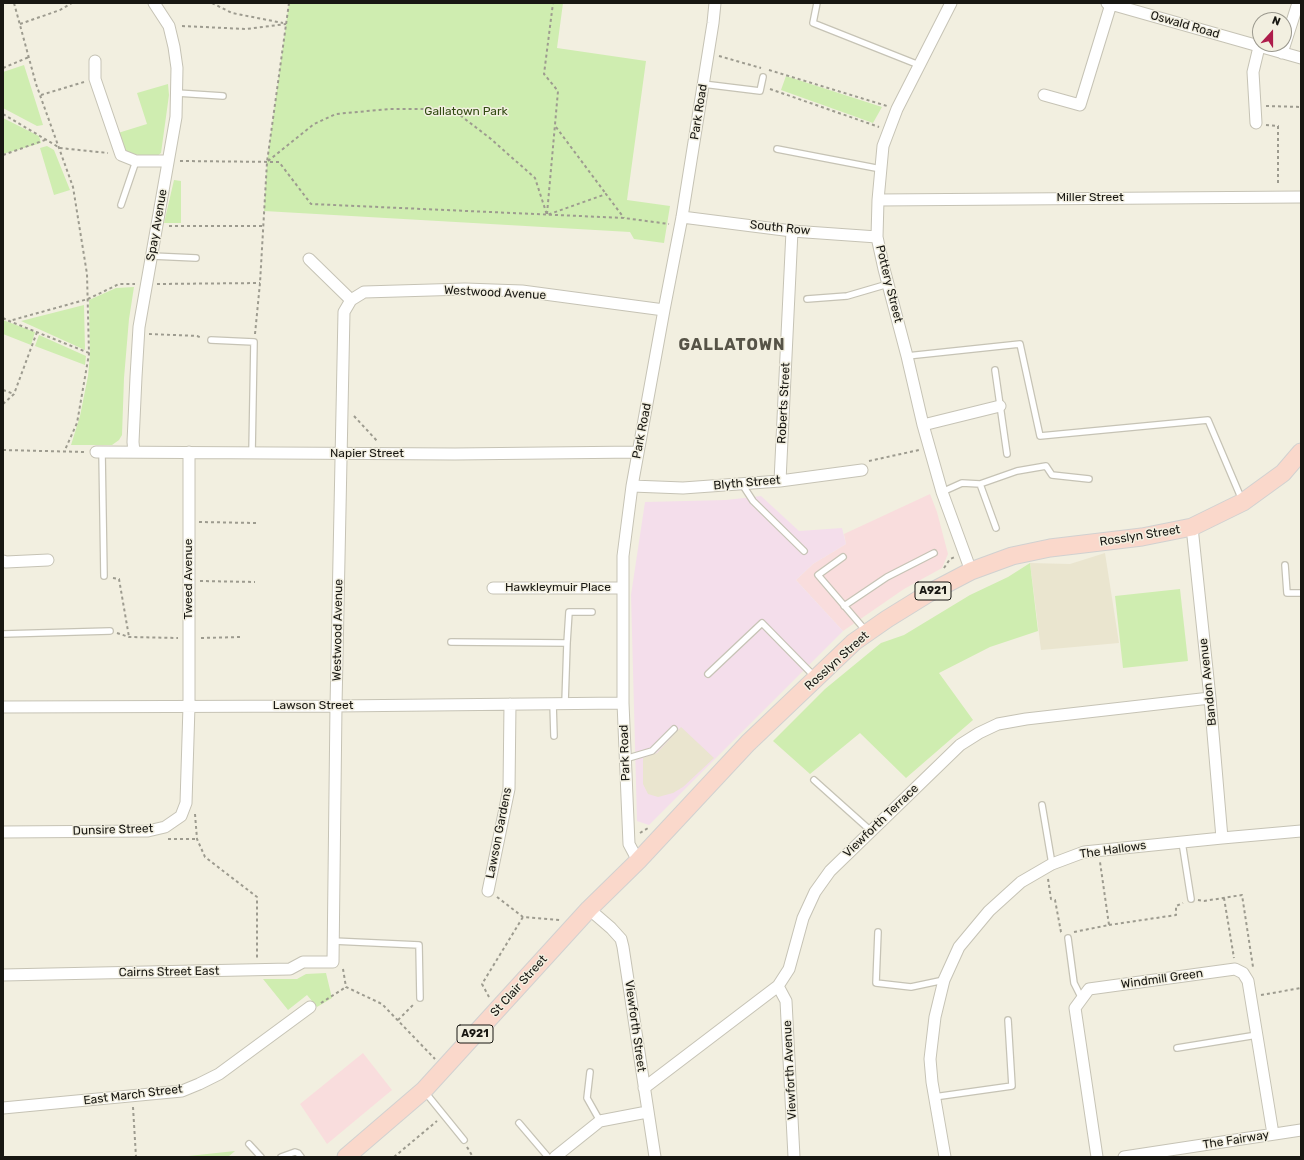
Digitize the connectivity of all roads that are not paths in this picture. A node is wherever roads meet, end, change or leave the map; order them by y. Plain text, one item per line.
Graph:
1 (154, 3) edge
2 (715, 3) edge
3 (818, 3) edge
4 (951, 3) edge
5 (1298, 3) edge
6 (1109, 4) edge
7 (1252, 45) edge
8 (1259, 52) edge
9 (1278, 52) edge
10 (1282, 53) junction
11 (1301, 58) edge
12 (95, 61) dead end
13 (919, 65) junction
14 (763, 77) dead end
15 (703, 84) junction
16 (177, 93) junction
17 (1044, 95) dead end
18 (222, 96) dead end
19 (1256, 123) road end
20 (777, 150) dead end
21 (136, 161) junction
22 (168, 161) junction
23 (881, 170) junction
24 (1301, 197) edge
25 (878, 200) junction
26 (121, 205) dead end
27 (681, 221) junction
28 (792, 230) junction
29 (877, 237) junction
30 (152, 256) junction
31 (196, 258) dead end
32 (309, 259) dead end
33 (888, 284) junction
34 (807, 298) dead end
35 (351, 300) junction
36 (664, 310) junction
37 (211, 340) road end
38 (907, 356) junction
39 (995, 370) dead end
40 (1000, 406) junction
41 (923, 425) junction
42 (99, 452) joint
43 (134, 452) junction
44 (189, 452) junction
45 (638, 452) junction
46 (252, 453) junction
47 (341, 454) junction
48 (1008, 454) dead end
49 (1300, 456) edge
50 (862, 470) road end
51 (1089, 479) dead end
52 (780, 481) junction
53 (742, 484) junction
54 (980, 484) junction
55 (632, 486) junction
56 (942, 492) junction
57 (1243, 502) junction
58 (1192, 527) junction
59 (996, 528) dead end
60 (804, 551) dead end
61 (934, 553) dead end
62 (842, 557) dead end
63 (48, 560) dead end
64 (3, 561) edge
65 (1285, 565) dead end
66 (971, 571) junction
67 (104, 576) road end
68 (493, 588) dead end
69 (623, 588) junction
70 (1301, 593) edge
71 (844, 606) junction
72 (592, 612) dead end
73 (110, 631) road end
74 (867, 633) junction
75 (3, 634) edge
76 (451, 642) dead end
77 (567, 643) junction
78 (708, 674) dead end
79 (817, 678) junction
80 (1210, 698) junction
81 (553, 703) junction
82 (565, 703) junction
83 (623, 703) junction
84 (510, 704) junction
85 (189, 706) junction
86 (336, 706) junction
87 (3, 707) edge
88 (674, 729) dead end
89 (554, 736) dead end
90 (625, 759) junction
91 (814, 780) dead end
92 (1042, 805) dead end
93 (871, 831) junction
94 (1301, 831) edge
95 (3, 832) edge
96 (1222, 838) junction
97 (1182, 842) junction
98 (638, 861) junction
99 (1049, 866) junction
100 (488, 891) road end
101 (1191, 899) road end
102 (589, 909) junction
103 (878, 932) dead end
104 (1068, 938) road end
105 (333, 941) junction
106 (333, 962) joint
107 (3, 975) edge
108 (944, 980) junction
109 (778, 986) junction
110 (420, 998) road end
111 (1082, 999) junction
112 (310, 1007) road end
113 (1008, 1020) dead end
114 (1257, 1035) junction
115 (1176, 1048) dead end
116 (590, 1072) dead end
117 (644, 1088) junction
118 (424, 1090) junction
119 (934, 1097) junction
120 (3, 1108) edge
121 (647, 1112) junction
122 (600, 1121) junction
123 (519, 1123) dead end
124 (1301, 1130) edge
125 (1274, 1134) junction
126 (464, 1140) dead end
127 (249, 1144) dead end
128 (1160, 1154) edge
129 (261, 1157) edge
130 (281, 1157) edge
131 (301, 1157) edge
132 (346, 1157) edge
133 (548, 1157) edge
134 (555, 1157) edge
135 (655, 1157) edge
136 (794, 1157) edge
137 (945, 1157) edge
138 (1097, 1157) edge
139 (1124, 1157) edge

1 - 16 street, Spay Avenue
2 - 15 street, Park Road
3 - 13 lane
4 - 13 street, Pottery Street
5 - 10 street
6 - 7 street, Oswald Road
6 - 17 street, Oswald Road
8 - 19 street
9 - 10 street, Oswald Road
10 - 11 street, Oswald Road
12 - 21 street
13 - 23 street, Pottery Street
14 - 15 lane
15 - 27 street, Park Road
16 - 18 lane
16 - 22 street, Spay Avenue
20 - 23 lane
21 - 22 street
21 - 26 lane
22 - 30 street, Spay Avenue
23 - 25 street, Pottery Street
24 - 25 street, Miller Street
25 - 29 street, Pottery Street
27 - 28 street, South Row
27 - 36 street, Park Road
28 - 29 street, South Row
28 - 52 street, Roberts Street
29 - 33 street, Pottery Street
30 - 31 lane
30 - 43 street, Spay Avenue
32 - 35 street
33 - 34 lane
33 - 38 street, Pottery Street
35 - 36 street, Westwood Avenue
35 - 47 street, Westwood Avenue
36 - 45 street, Park Road
37 - 46 lane
38 - 41 street, Pottery Street
38 - 57 lane
39 - 40 lane
40 - 41 street
40 - 48 lane
41 - 56 street, Pottery Street
42 - 43 street, Napier Street
42 - 67 lane
43 - 44 street, Napier Street
44 - 46 street, Napier Street
44 - 85 street, Tweed Avenue
45 - 47 street, Napier Street
45 - 55 street, Park Road
46 - 47 street, Napier Street
47 - 86 street, Westwood Avenue
49 - 57 main road, Rosslyn Street / A921
50 - 52 street, Blyth Street
51 - 54 lane
52 - 53 street, Blyth Street
53 - 55 street, Blyth Street
53 - 60 lane
54 - 56 lane
54 - 59 lane
55 - 69 street, Park Road
56 - 66 street, Pottery Street
57 - 58 main road, Rosslyn Street / A921
58 - 66 main road, Rosslyn Street / A921
58 - 80 street, Bandon Avenue
61 - 71 lane
62 - 71 lane
63 - 64 street
65 - 70 lane
66 - 74 main road, Rosslyn Street / A921
68 - 69 street, Hawkleymuir Place
69 - 83 street, Park Road
71 - 74 lane
72 - 77 lane
73 - 75 lane
74 - 79 main road, Rosslyn Street / A921
76 - 77 lane
77 - 82 lane
78 - 79 lane
79 - 98 main road, Rosslyn Street / A921
80 - 93 street, Viewforth Terrace
80 - 96 street, Bandon Avenue
81 - 82 street, Lawson Street
81 - 84 street, Lawson Street
81 - 89 lane
82 - 83 street, Lawson Street
83 - 90 street, Park Road
84 - 86 street, Lawson Street
84 - 100 street, Lawson Gardens
85 - 86 street, Lawson Street
85 - 87 street, Lawson Street
85 - 95 street, Dunsire Street
86 - 105 street, Westwood Avenue
88 - 90 lane
90 - 98 street, Park Road
91 - 93 lane
92 - 99 lane
93 - 109 street, Viewforth Terrace
94 - 96 street, The Hallows
96 - 97 street, The Hallows
97 - 99 street, The Hallows
97 - 101 lane
98 - 102 main road, St Clair Street / A921
99 - 108 street, The Hallows
102 - 117 street, Viewforth Street
102 - 118 main road, St Clair Street / A921
103 - 108 lane
104 - 111 lane
105 - 106 street, Westwood Avenue
105 - 110 lane
106 - 107 street, Cairns Street East
108 - 119 street, The Hallows
109 - 117 street, Viewforth Terrace
109 - 136 street, Viewforth Avenue
111 - 114 street, Windmill Green
111 - 138 street
112 - 120 street, East March Street
113 - 119 lane
114 - 115 lane
114 - 125 street
116 - 122 lane
117 - 121 street, Viewforth Street
118 - 126 lane
118 - 132 main road, St Clair Street / A921
119 - 137 street, The Hallows
121 - 122 street
121 - 135 street, Viewforth Street
122 - 134 street
123 - 133 lane
124 - 125 street, The Fairway
125 - 128 street, The Fairway
127 - 129 lane
128 - 139 street, The Fairway
130 - 131 lane

